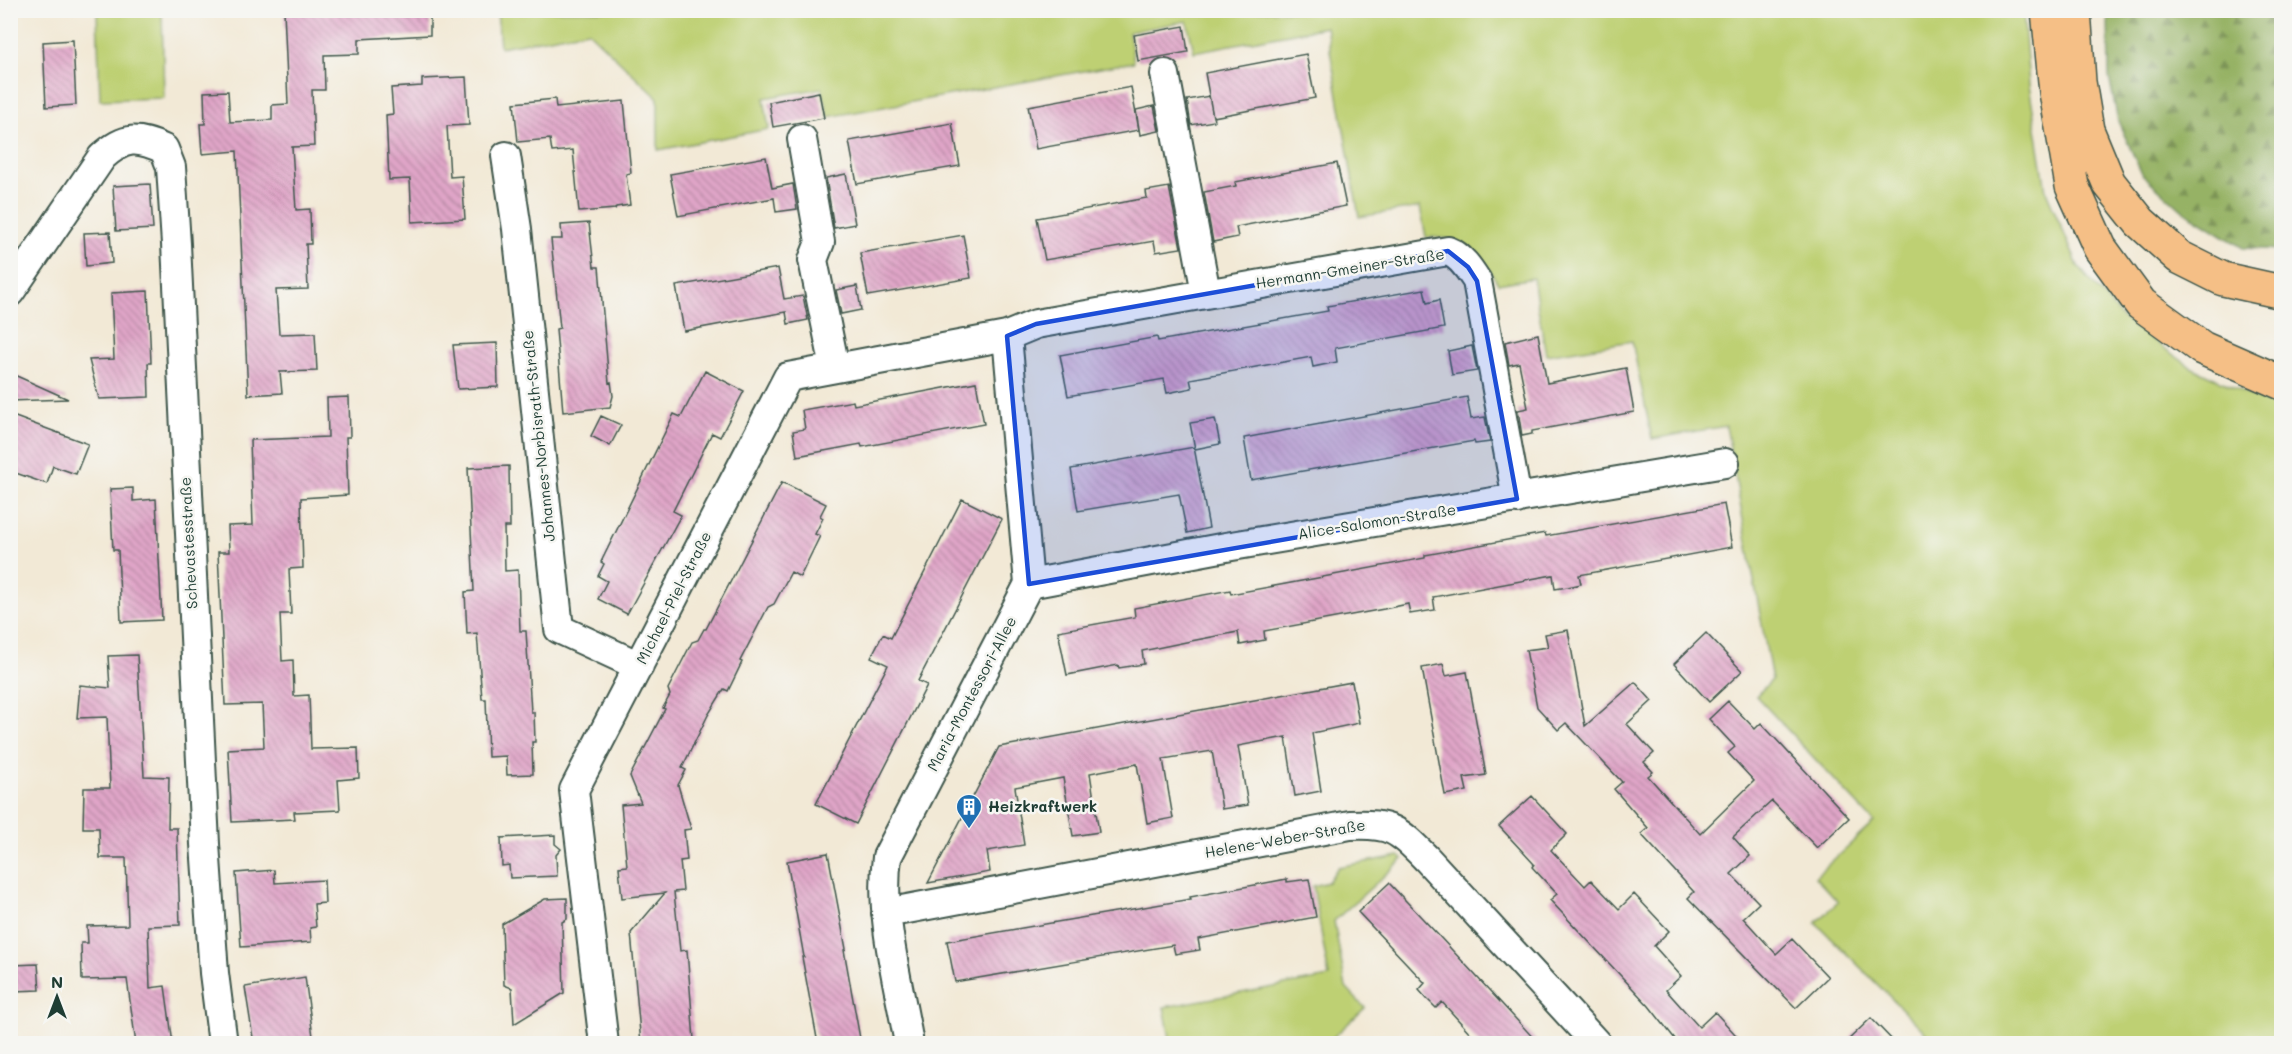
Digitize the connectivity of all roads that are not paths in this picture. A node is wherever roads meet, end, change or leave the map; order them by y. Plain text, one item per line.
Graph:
1 (2048, 10) edge
2 (2074, 10) edge
3 (1165, 74) dead end
4 (802, 139) dead end
5 (506, 156) dead end
6 (10, 292) edge
7 (2282, 292) edge
8 (1206, 293) junction
9 (1007, 336) junction
10 (835, 368) junction
11 (2282, 384) edge
12 (1725, 463) dead end
13 (1517, 499) junction
14 (1029, 584) junction
15 (639, 666) junction
16 (886, 913) junction
17 (223, 1044) edge
18 (604, 1044) edge
19 (909, 1044) edge
20 (1597, 1044) edge

1 - 11 highway
2 - 7 highway
3 - 8 street
4 - 10 street
5 - 15 street, Johannes-Norbisrath-Straße
6 - 17 street, Schevastesstraße
8 - 9 street, Hermann-Gmeiner-Straße
8 - 13 street, Hermann-Gmeiner-Straße
9 - 10 street, Michael-Piel-Straße
9 - 14 street
10 - 15 street, Michael-Piel-Straße
12 - 13 street, Alice-Salomon-Straße
13 - 14 street, Alice-Salomon-Straße
14 - 16 street, Maria-Montessori-Allee
15 - 18 street, Michael-Piel-Straße
16 - 19 street, Maria-Montessori-Allee
16 - 20 street, Helene-Weber-Straße

